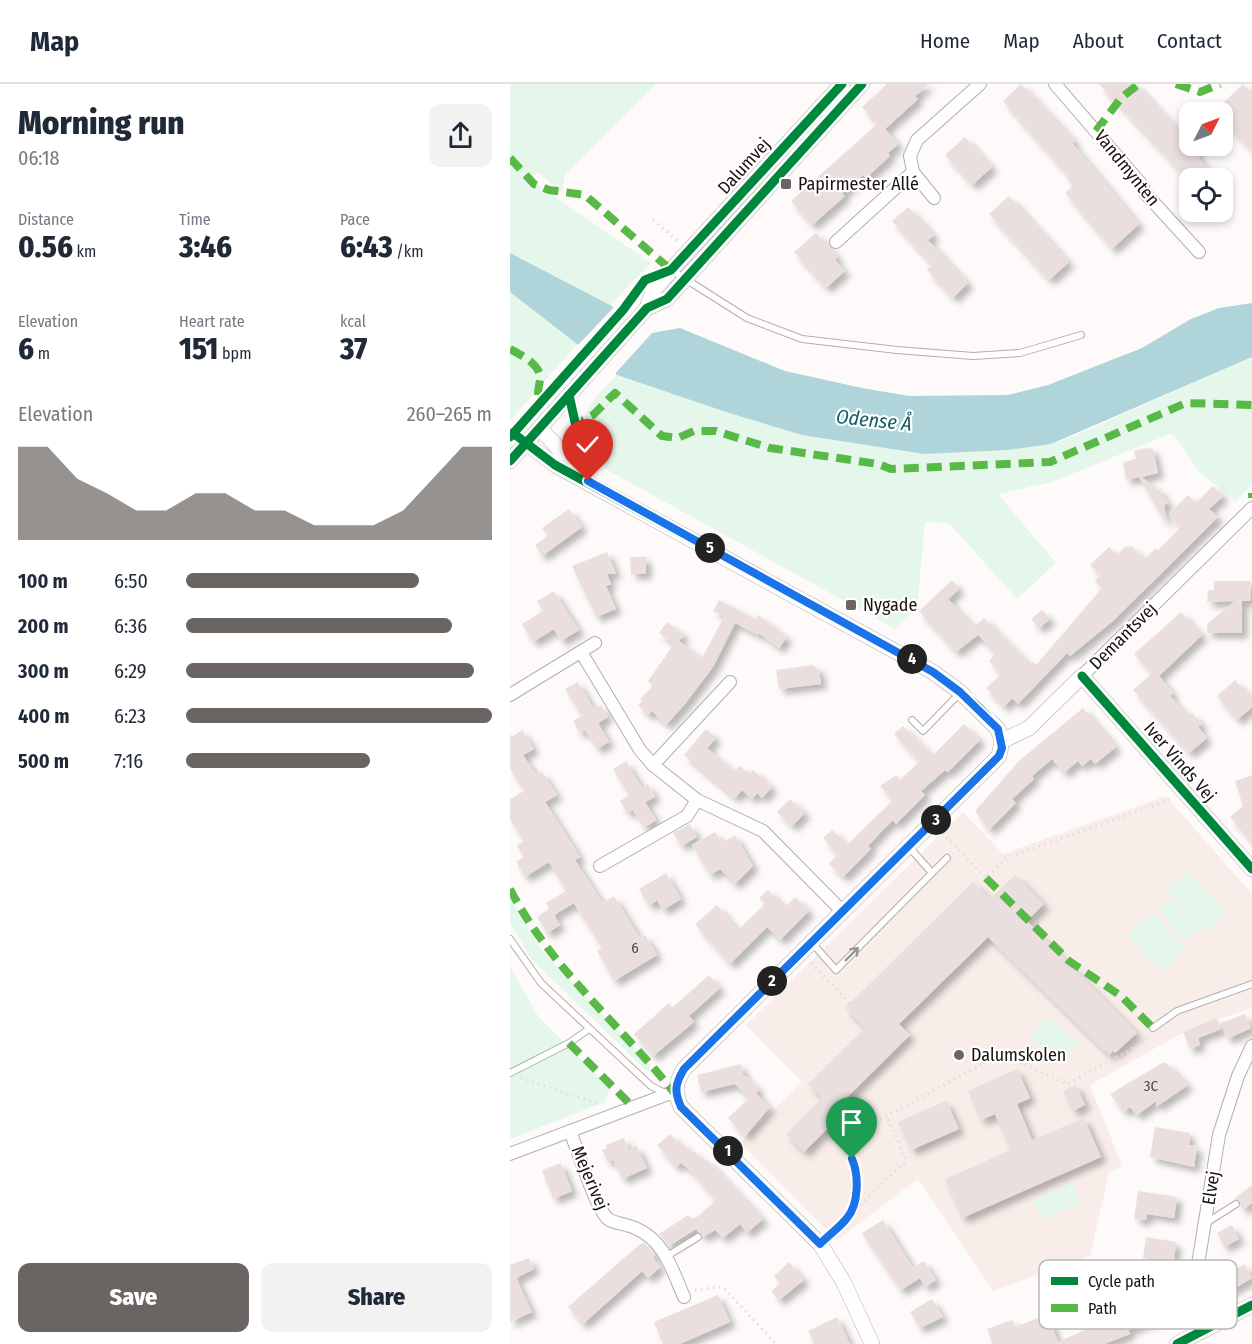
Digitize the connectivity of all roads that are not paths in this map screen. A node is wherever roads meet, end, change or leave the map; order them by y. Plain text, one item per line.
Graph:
1 (842, 84) edge
2 (862, 84) edge
3 (980, 84) edge
4 (1055, 84) edge
5 (912, 172) junction
6 (934, 198) dead end
7 (836, 242) dead end
8 (1199, 252) dead end
9 (671, 270) junction
10 (684, 280) junction
11 (647, 308) junction
12 (1081, 335) dead end
13 (540, 428) junction
14 (526, 443) junction
15 (510, 461) edge
16 (588, 481) junction
17 (1252, 508) edge
18 (595, 643) dead end
19 (581, 652) junction
20 (1082, 676) junction
21 (730, 682) dead end
22 (960, 692) junction
23 (510, 695) edge
24 (912, 720) dead end
25 (1002, 741) junction
26 (653, 765) junction
27 (697, 800) junction
28 (909, 847) junction
29 (947, 858) dead end
30 (600, 866) dead end
31 (1252, 869) edge
32 (932, 873) junction
33 (843, 912) junction
34 (510, 939) edge
35 (806, 948) junction
36 (1252, 984) edge
37 (1153, 1028) road end
38 (589, 1029) junction
39 (1252, 1046) edge
40 (510, 1073) edge
41 (672, 1095) junction
42 (570, 1131) junction
43 (510, 1154) edge
44 (1236, 1204) dead end
45 (1205, 1224) junction
46 (698, 1238) dead end
47 (667, 1256) junction
48 (1199, 1260) edge
49 (684, 1297) road end
50 (1252, 1305) edge
51 (1237, 1313) edge
52 (1199, 1329) edge
53 (1208, 1329) edge
54 (1201, 1333) junction
55 (872, 1344) edge
56 (1177, 1344) edge

1 - 9 street, Dalumvej
2 - 10 street, Dalumvej
3 - 5 street
4 - 8 street, Vandmynten
5 - 6 street
5 - 7 street
9 - 10 lane
9 - 11 street, Dalumvej
10 - 11 street, Dalumvej
10 - 12 lane
11 - 13 street, Dalumvej
13 - 14 street, Dalumvej
13 - 16 street
14 - 15 street, Dalumvej
14 - 16 street
16 - 22 street
17 - 20 street, Demantsvej
18 - 19 street
19 - 23 street
19 - 26 street
20 - 25 street, Demantsvej
20 - 31 street, Iver Vinds Vej
21 - 26 street
22 - 24 lane
22 - 25 street
25 - 28 street
26 - 27 street
27 - 30 street
27 - 33 street
28 - 32 lane
28 - 33 street
29 - 32 lane
35 -> 32 lane
33 - 35 street
34 - 38 lane
35 - 41 street
36 - 37 lane
38 - 40 lane
38 - 41 lane
39 - 45 street, Elvej
41 - 42 street, Mejerivej
41 - 55 street
42 - 43 street, Mejerivej
42 - 47 street, Mejerivej
44 - 45 lane
45 - 48 street, Elvej
46 - 47 lane
47 - 49 street, Mejerivej
50 - 51 street
52 - 54 street, Elvej
53 - 54 street
54 - 56 street

